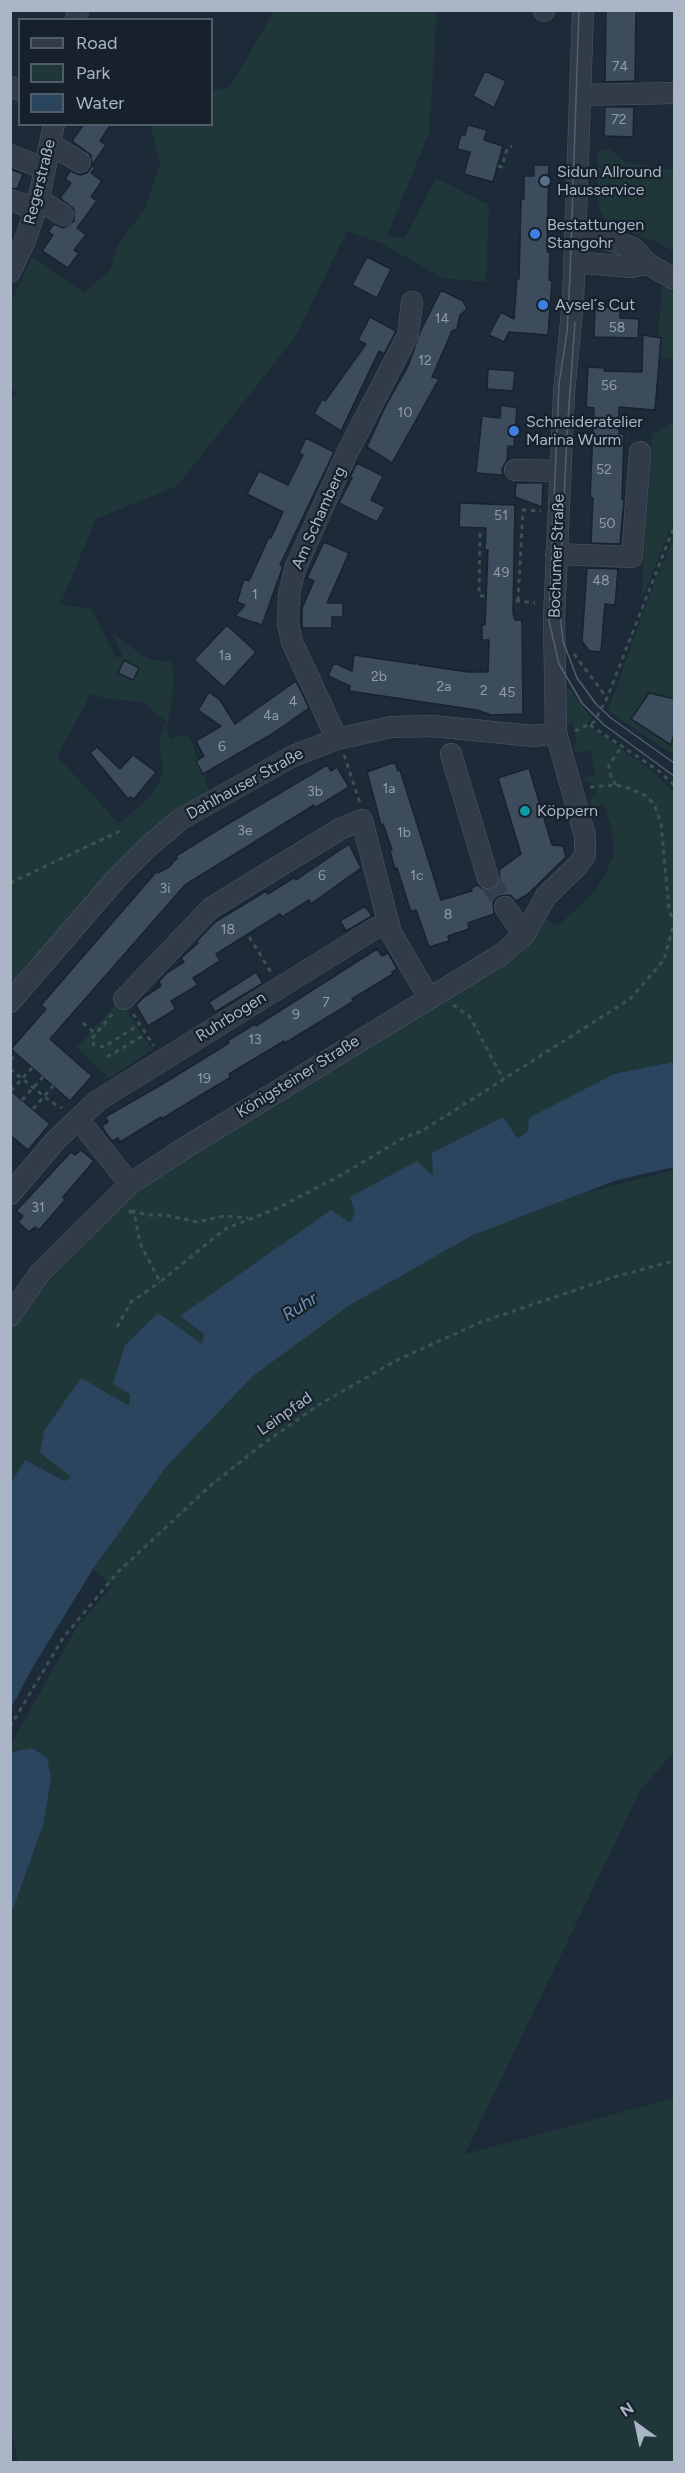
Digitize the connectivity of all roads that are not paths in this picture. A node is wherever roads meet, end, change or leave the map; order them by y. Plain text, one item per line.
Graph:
1 (583, 10) edge
2 (675, 93) edge
3 (580, 95) junction
4 (52, 135) edge
5 (10, 155) edge
6 (79, 156) dead end
7 (45, 169) junction
8 (10, 201) edge
9 (10, 207) edge
10 (36, 208) junction
11 (63, 215) dead end
12 (575, 235) junction
13 (574, 262) junction
14 (648, 264) junction
15 (10, 272) edge
16 (675, 279) edge
17 (412, 302) dead end
18 (640, 452) dead end
19 (515, 470) dead end
20 (560, 471) junction
21 (556, 554) junction
22 (562, 733) junction
23 (338, 739) junction
24 (451, 754) dead end
25 (586, 846) joint
26 (488, 878) tunnel mouth
27 (505, 907) tunnel mouth
28 (389, 924) junction
29 (524, 935) junction
30 (432, 996) junction
31 (124, 999) road end
32 (10, 1002) edge
33 (78, 1119) junction
34 (10, 1194) edge
35 (125, 1198) junction
36 (10, 1316) edge

1 - 3 street, Bochumer Straße
2 - 3 street
3 - 12 street, Bochumer Straße
4 - 6 street
4 - 7 street, Regerstraße
5 - 7 street
7 - 10 street, Regerstraße
8 - 10 street
9 - 10 street
10 - 11 street
10 - 15 street, Regerstraße
12 - 13 street, Bochumer Straße
12 - 14 street
13 - 14 street
13 - 20 street, Bochumer Straße
14 - 16 street
17 - 23 street, Am Schamberg
18 - 21 street
19 - 20 street
20 - 21 street, Bochumer Straße
21 - 22 street, Bochumer Straße
22 - 23 street, Dahlhauser Straße
22 - 25 street, Bochumer Straße
23 - 32 street, Dahlhauser Straße
24 - 26 street
25 - 29 street, Königsteiner Straße
27 - 29 street
28 - 30 street
28 - 31 street
28 - 33 street, Ruhrbogen
29 - 30 street, Königsteiner Straße
30 - 35 street, Königsteiner Straße
33 - 34 street, Ruhrbogen
33 - 35 street
35 - 36 street, Königsteiner Straße

